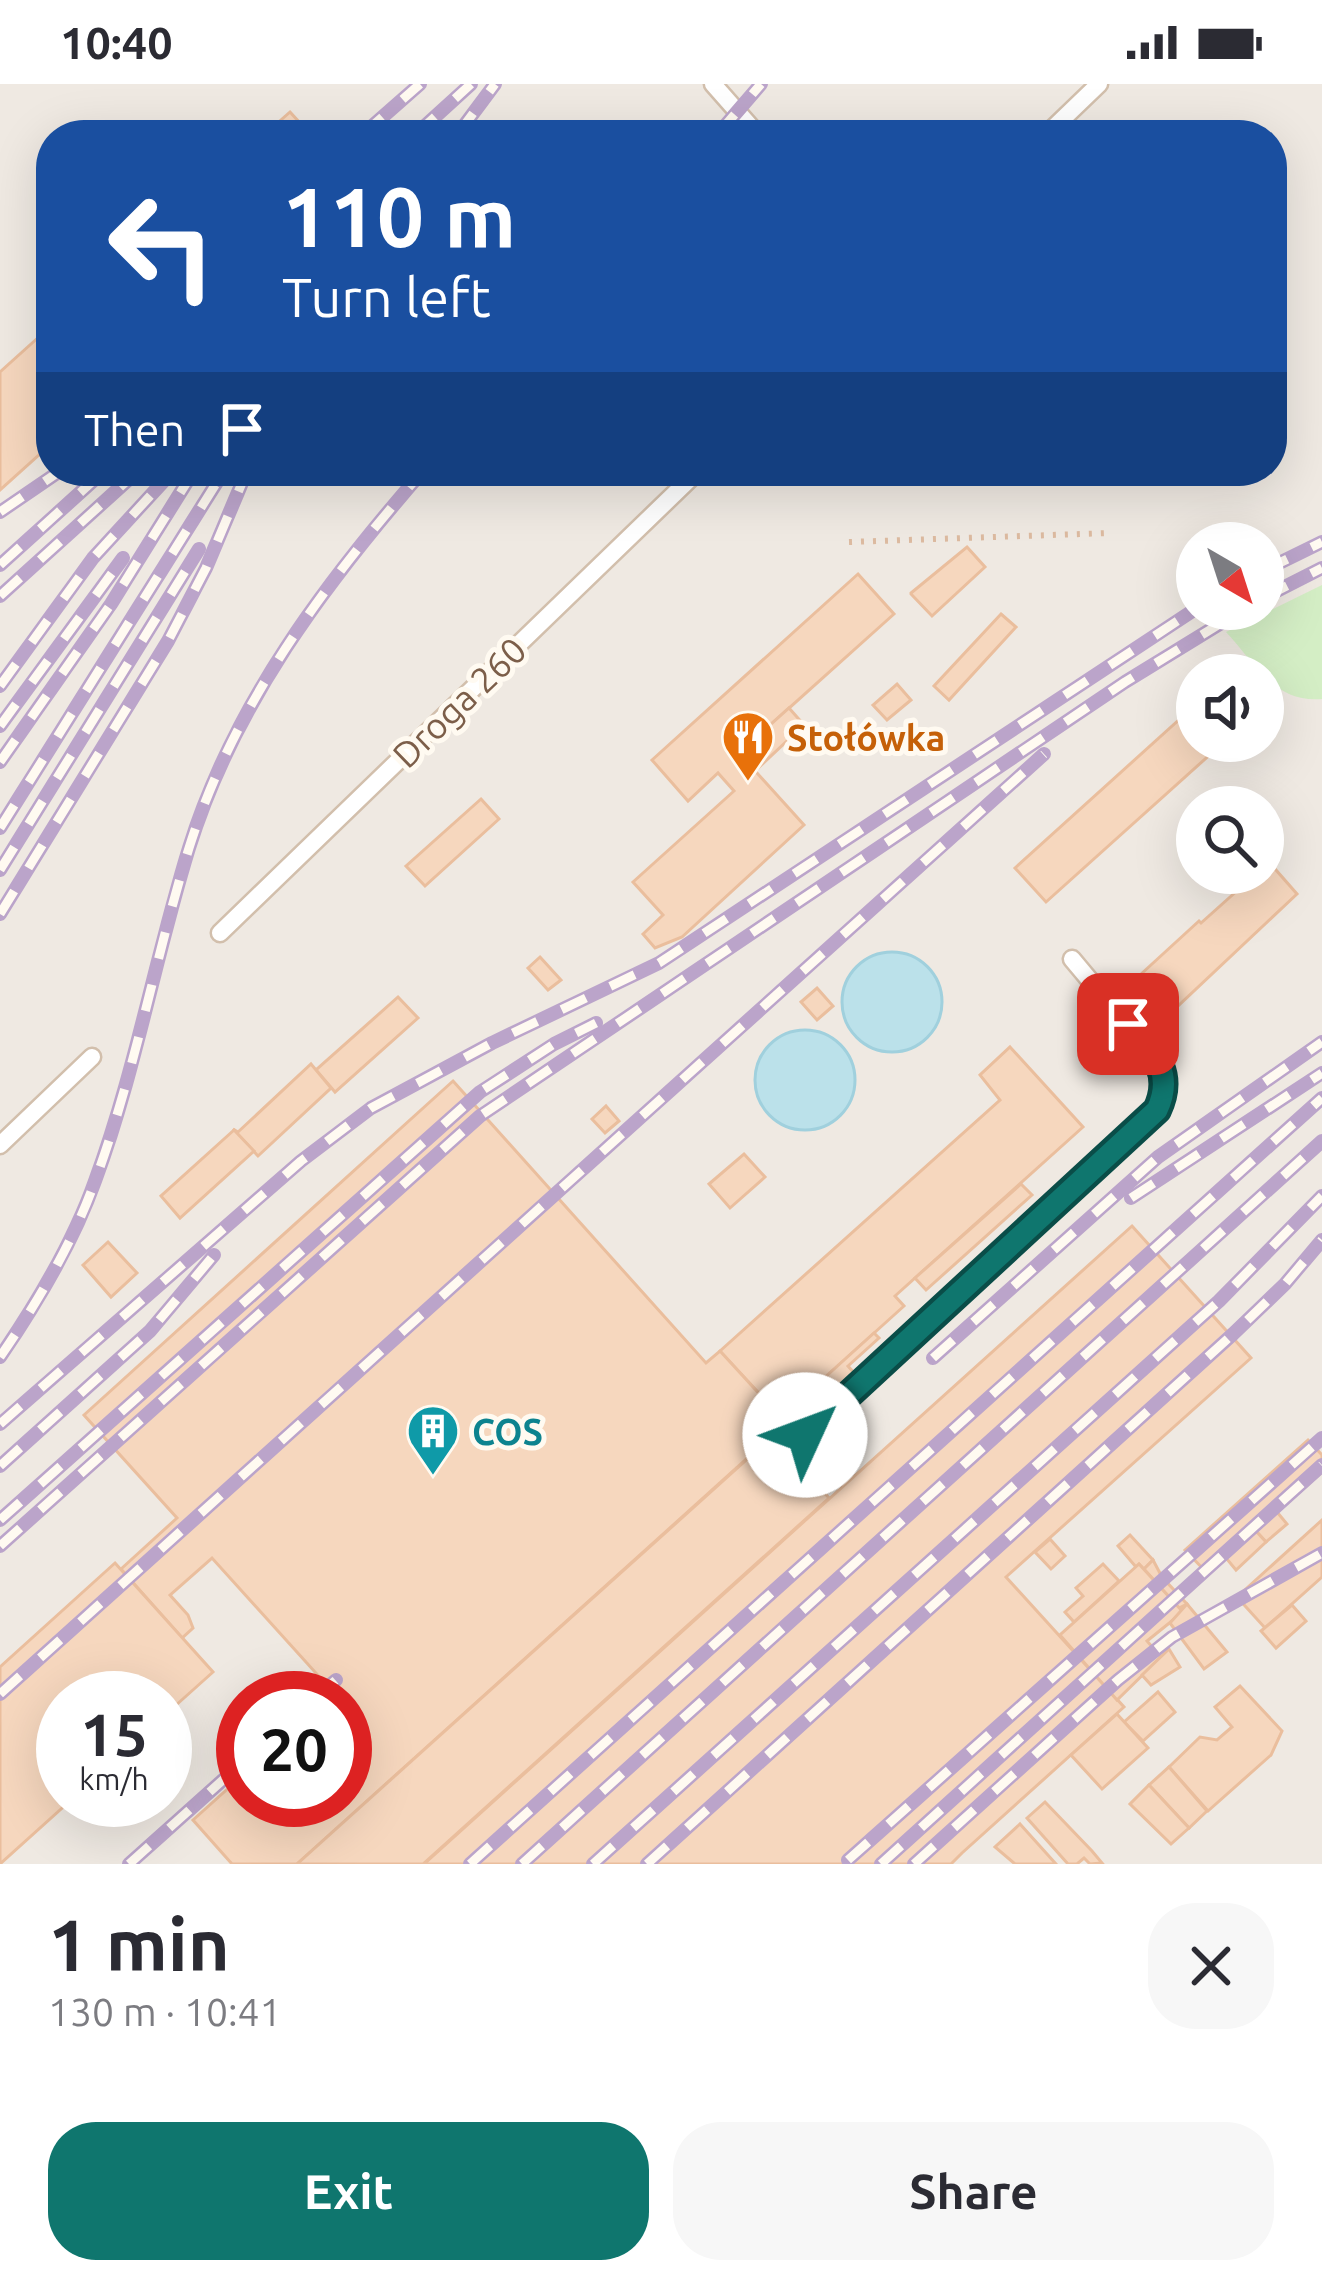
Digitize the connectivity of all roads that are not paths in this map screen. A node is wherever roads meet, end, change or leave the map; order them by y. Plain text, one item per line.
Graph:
1 (713, 84) edge
2 (1099, 84) edge
3 (745, 120) edge
4 (1062, 120) edge
5 (682, 486) edge
6 (220, 932) dead end
7 (1072, 959) dead end
8 (92, 1057) dead end
9 (0, 1144) edge
10 (805, 1435) dead end

1 - 3 lane
2 - 4 lane
5 - 6 lane, Droga 260
7 - 10 lane
8 - 9 lane

